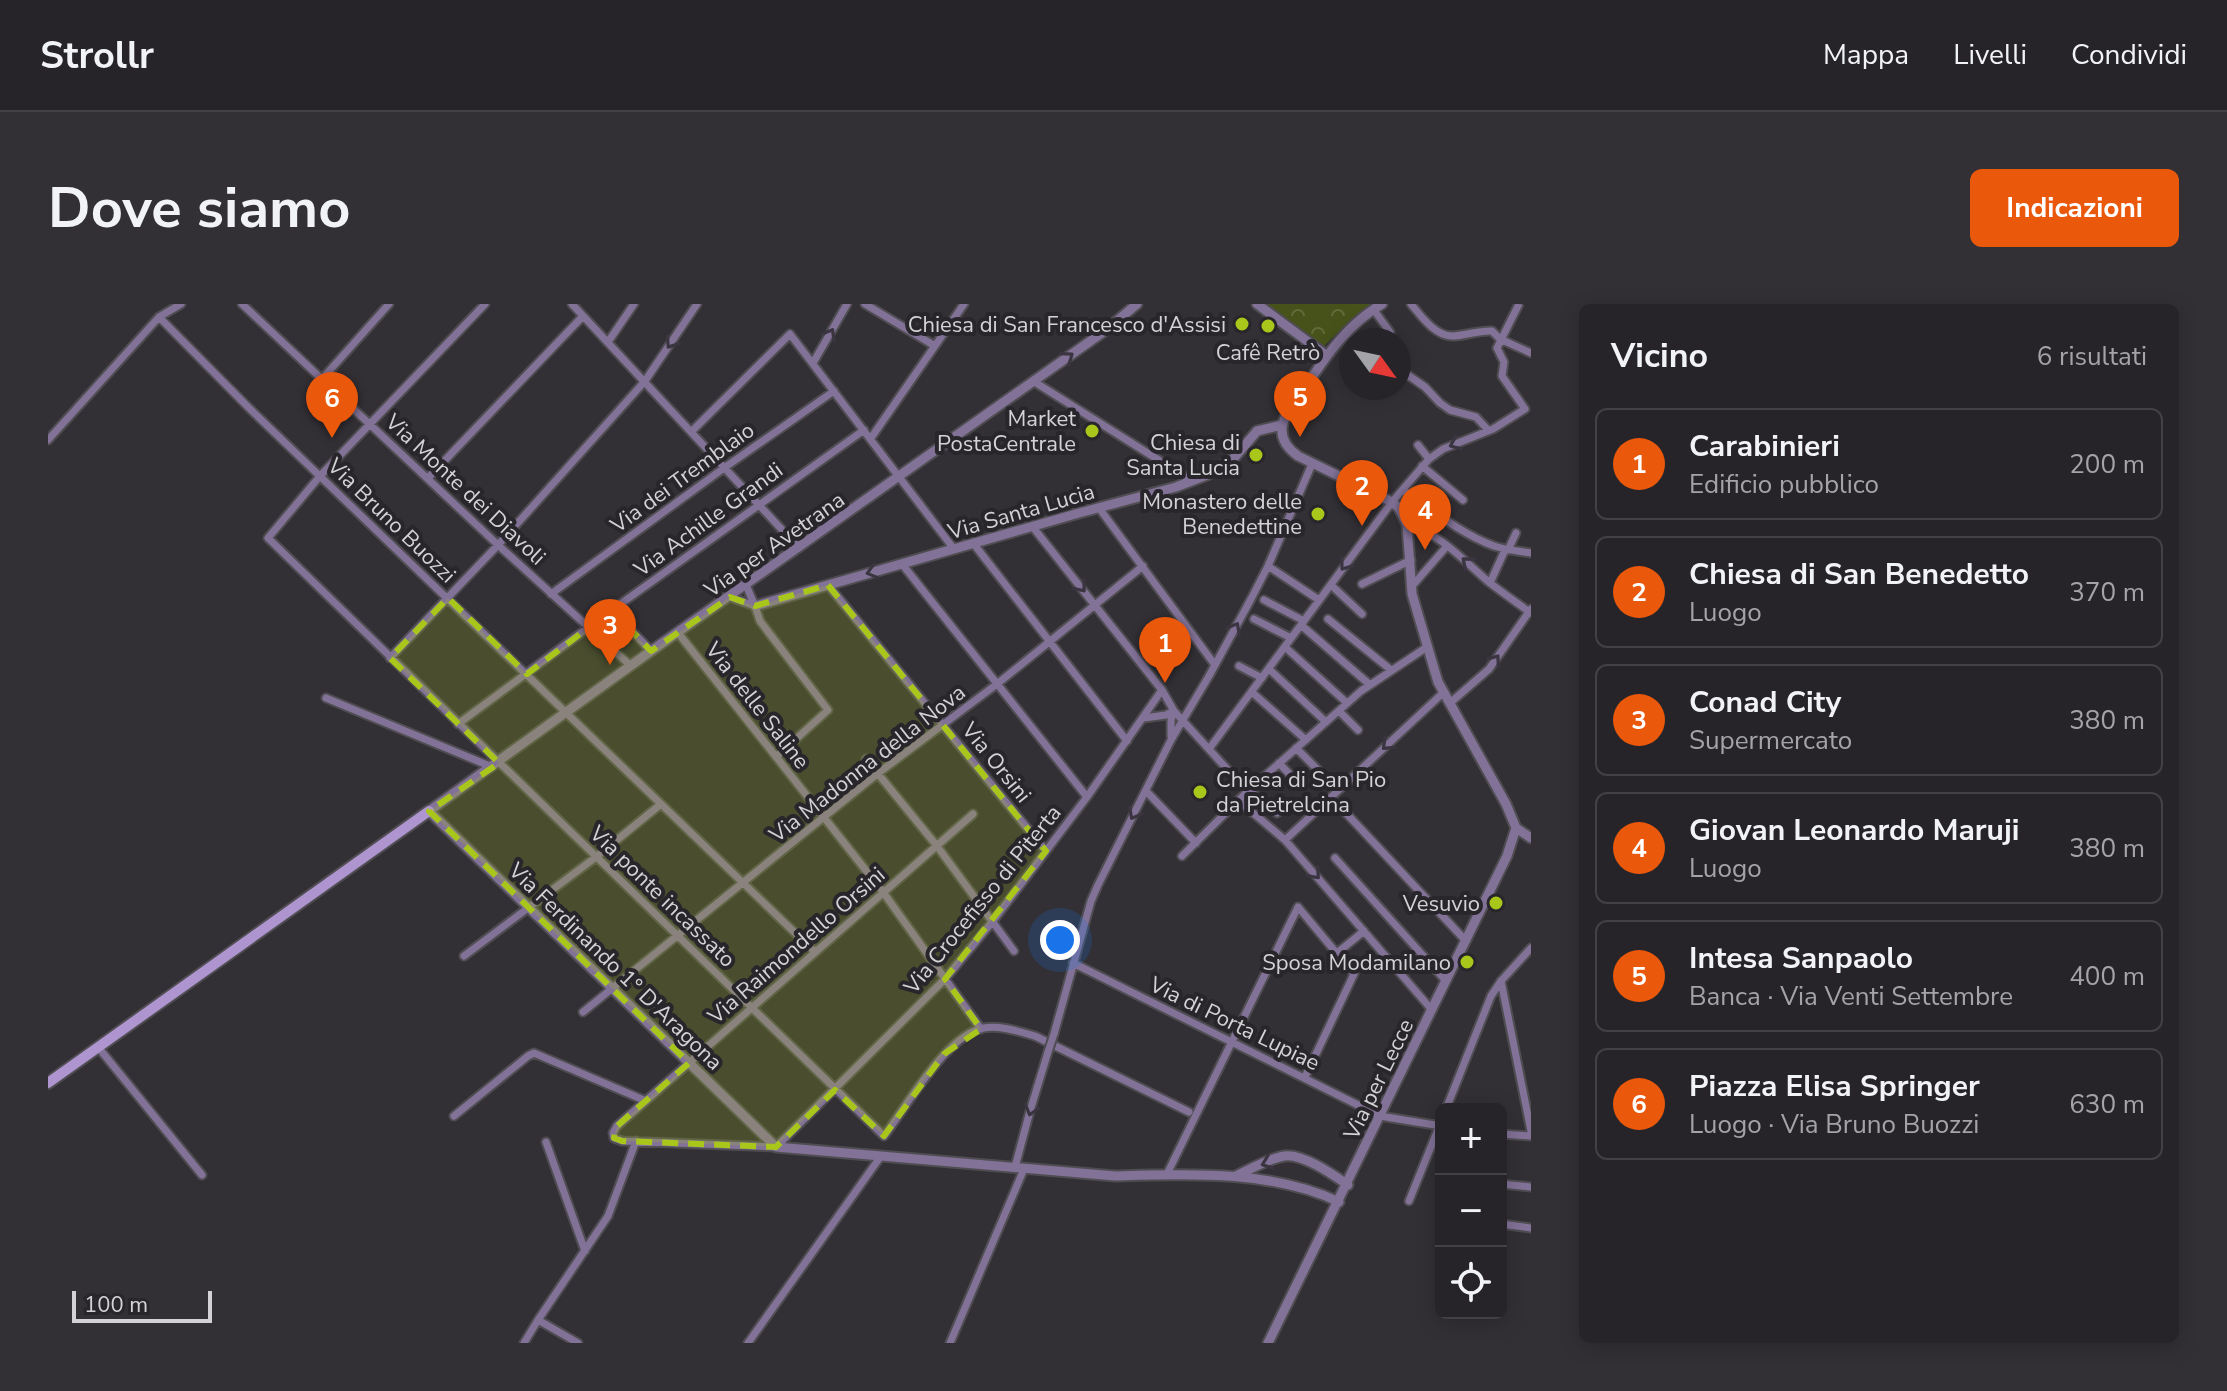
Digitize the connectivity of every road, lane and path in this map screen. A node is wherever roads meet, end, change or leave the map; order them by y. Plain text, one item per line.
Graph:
1 (181, 304) edge
2 (242, 304) edge
3 (389, 304) edge
4 (485, 304) edge
5 (572, 304) edge
6 (634, 304) edge
7 (697, 304) edge
8 (847, 304) edge
9 (865, 304) edge
10 (964, 304) edge
11 (1137, 304) edge
12 (1257, 304) edge
13 (1411, 304) edge
14 (1519, 304) edge
15 (1377, 306) edge
16 (583, 316) junction
17 (159, 317) junction
18 (1388, 328) edge
19 (1500, 339) junction
20 (608, 342) junction
21 (935, 346) junction
22 (1531, 353) edge
23 (1326, 355) junction
24 (813, 363) junction
25 (1411, 377) edge
26 (322, 379) junction
27 (645, 381) junction
28 (1033, 381) junction
29 (834, 391) junction
30 (1528, 411) edge
31 (371, 424) junction
32 (1282, 425) junction
33 (864, 430) junction
34 (1488, 430) junction
35 (691, 432) junction
36 (871, 438) junction
37 (48, 440) edge
38 (1418, 445) dead end
39 (1429, 459) junction
40 (1312, 464) junction
41 (1422, 466) junction
42 (724, 468) junction
43 (320, 476) junction
44 (900, 477) junction
45 (428, 478) junction
46 (1192, 481) junction
47 (1403, 490) junction
48 (1463, 500) dead end
49 (1392, 502) junction
50 (759, 505) junction
51 (1099, 508) junction
52 (1407, 525) junction
53 (1032, 526) junction
54 (1516, 533) dead end
55 (973, 543) junction
56 (498, 545) junction
57 (1447, 546) junction
58 (799, 548) junction
59 (954, 549) junction
60 (1506, 550) junction
61 (1531, 553) edge
62 (1411, 560) junction
63 (902, 564) junction
64 (1143, 566) junction
65 (1268, 566) junction
66 (1490, 583) junction
67 (1362, 584) dead end
68 (746, 585) junction
69 (828, 585) junction
70 (1331, 585) junction
71 (1413, 585) junction
72 (551, 594) junction
73 (730, 597) junction
74 (448, 598) junction
75 (1264, 600) dead end
76 (1319, 600) junction
77 (755, 606) junction
78 (1095, 606) junction
79 (612, 610) junction
80 (1530, 611) edge
81 (1362, 614) dead end
82 (1254, 619) dead end
83 (1328, 619) dead end
84 (1302, 623) junction
85 (588, 629) junction
86 (679, 634) junction
87 (1291, 638) junction
88 (1049, 642) junction
89 (1285, 647) junction
90 (1427, 647) junction
91 (651, 651) junction
92 (390, 658) junction
93 (1215, 665) junction
94 (631, 666) junction
95 (1239, 666) dead end
96 (1269, 669) junction
97 (1391, 670) junction
98 (527, 674) junction
99 (1262, 678) junction
100 (997, 684) junction
101 (1369, 684) junction
102 (1162, 690) junction
103 (1444, 692) junction
104 (1254, 694) dead end
105 (326, 698) dead end
106 (1347, 703) junction
107 (1450, 703) junction
108 (1174, 711) junction
109 (1339, 711) junction
110 (568, 713) junction
111 (1144, 718) junction
112 (1182, 720) junction
113 (1326, 722) junction
114 (458, 724) junction
115 (944, 726) junction
116 (1358, 730) dead end
117 (1171, 740) junction
118 (1306, 740) junction
119 (1127, 741) junction
120 (1296, 748) junction
121 (1209, 749) junction
122 (776, 757) junction
123 (866, 759) dead end
124 (1279, 763) junction
125 (496, 765) junction
126 (1318, 770) dead end
127 (877, 774) junction
128 (1295, 780) dead end
129 (1146, 791) junction
130 (1248, 791) junction
131 (1087, 797) junction
132 (1331, 797) junction
133 (1239, 801) junction
134 (661, 804) junction
135 (429, 811) junction
136 (1280, 811) dead end
137 (973, 814) dead end
138 (823, 817) junction
139 (1516, 828) junction
140 (1531, 837) edge
141 (1285, 840) junction
142 (1196, 843) junction
143 (937, 846) junction
144 (1046, 851) junction
145 (1182, 856) dead end
146 (596, 857) junction
147 (1335, 858) dead end
148 (743, 884) junction
149 (883, 892) junction
150 (529, 906) junction
151 (993, 921) junction
152 (1364, 931) junction
153 (677, 936) junction
154 (1466, 941) junction
155 (1531, 948) edge
156 (1014, 951) dead end
157 (815, 952) junction
158 (1337, 953) junction
159 (464, 956) dead end
160 (1073, 963) junction
161 (945, 979) junction
162 (1446, 981) junction
163 (1501, 981) junction
164 (612, 988) junction
165 (752, 1008) junction
166 (1432, 1010) junction
167 (583, 1012) dead end
168 (981, 1029) junction
169 (1233, 1042) junction
170 (98, 1047) junction
171 (689, 1063) junction
172 (1305, 1077) junction
173 (48, 1083) edge
174 (835, 1090) junction
175 (646, 1101) junction
176 (1448, 1103) edge
177 (1189, 1112) dead end
178 (454, 1116) dead end
179 (1380, 1116) junction
180 (1435, 1123) edge
181 (1531, 1133) edge
182 (1507, 1135) edge
183 (1435, 1138) edge
184 (636, 1141) junction
185 (546, 1142) dead end
186 (776, 1147) junction
187 (881, 1156) junction
188 (1020, 1168) junction
189 (1167, 1174) junction
190 (202, 1175) dead end
191 (1236, 1176) junction
192 (1348, 1185) junction
193 (1507, 1185) edge
194 (1531, 1187) edge
195 (1409, 1201) dead end
196 (1339, 1202) junction
197 (1507, 1225) edge
198 (1531, 1228) edge
199 (585, 1251) junction
200 (538, 1320) junction
201 (524, 1343) edge
202 (578, 1343) edge
203 (748, 1343) edge
204 (950, 1343) edge
205 (1268, 1343) edge

1 - 17 street
2 - 26 street, Via Monte dei Diavoli
3 - 26 street
4 - 31 street
5 - 16 street
6 - 20 street
7 -> 27 street
24 -> 8 street
9 - 21 street
10 - 21 street
28 -> 11 street, Via per Avetrana
12 - 23 street
13 - 19 street
14 - 19 street
15 - 18 street
15 - 23 street
16 - 20 street
16 - 45 street
17 - 37 street
17 - 43 street, Via Bruno Buozzi
19 - 22 street
19 - 30 street
20 - 27 street
21 - 36 street
23 - 32 street
24 - 29 street
24 - 35 street
25 - 34 street
26 - 31 street, Via Monte dei Diavoli
27 - 35 street
27 - 56 street
28 - 44 street, Via per Avetrana
28 - 46 street
29 - 33 street
29 - 42 street, Via dei Tremblaio
30 - 34 street
31 - 43 street
31 - 45 street, Via Monte dei Diavoli
32 - 40 street
32 - 46 street, Via Santa Lucia
33 - 36 street
33 - 50 street, Via Achille Grandi
34 -> 39 street
35 - 42 street
36 - 44 street
38 - 39 street
39 - 41 street
40 - 49 street
40 - 65 street
41 - 47 street
41 - 48 street
42 - 50 street
42 - 72 street, Via dei Tremblaio
43 - 74 street, Via Bruno Buozzi
43 - 92 street, Via ponte incassato
44 - 58 street, Via per Avetrana
44 - 59 street
45 - 56 street, Via Monte dei Diavoli
46 - 51 street, Via Santa Lucia
47 - 49 street
47 - 60 street
49 - 52 street
49 -> 70 street
50 - 58 street
50 - 79 street, Via Achille Grandi
51 - 53 street, Via Santa Lucia
51 - 64 street
52 - 57 street
52 - 62 street
53 - 55 street, Via Santa Lucia
53 -> 78 street
54 - 60 street
55 - 59 street, Via Santa Lucia
55 - 88 street
56 - 72 street, Via Monte dei Diavoli
56 - 74 street
66 -> 57 street
57 - 71 street
58 - 68 street, Via per Avetrana
59 - 63 street, Via Santa Lucia
60 - 61 street
60 - 66 street
62 - 67 street
62 - 71 street
63 -> 69 street, Via Santa Lucia
63 - 100 street
64 - 78 street, Via Madonna della Nova
64 - 93 street
65 - 76 street
93 -> 65 street
66 - 80 street
68 - 73 street, Via per Avetrana
68 - 77 street
69 - 77 street, Via Santa Lucia
69 - 115 street, Via Orsini
70 - 76 street
70 - 81 street
71 - 90 street
72 - 85 street, Via Monte dei Diavoli
73 - 77 street
73 - 86 street, Via per Avetrana
74 - 92 street
74 - 98 street, Via Bruno Buozzi
75 - 84 street
76 - 84 street
77 - 122 street
78 - 88 street, Via Madonna della Nova
78 - 102 street
79 - 85 street, Via Achille Grandi
79 - 91 street
107 -> 80 street
82 - 87 street
83 - 97 street
84 - 87 street
84 - 101 street
85 - 94 street, Via Monte dei Diavoli
85 - 98 street, Via Achille Grandi
86 - 91 street, Via per Avetrana
86 - 122 street, Via delle Saline
87 - 89 street
88 - 100 street, Via Madonna della Nova
88 - 119 street
89 - 96 street
89 - 106 street
90 - 97 street
90 - 103 street
91 - 94 street, Via per Avetrana
92 - 114 street, Via ponte incassato
93 - 112 street
94 - 110 street, Via per Avetrana
95 - 99 street
96 - 99 street
96 - 113 street
97 - 101 street
98 - 110 street, Via Bruno Buozzi
98 - 114 street, Via Achille Grandi
99 - 121 street
100 - 115 street, Via Madonna della Nova
100 - 131 street
101 - 106 street
102 - 108 street
102 - 111 street, Via Crocefisso di Piterta
103 - 107 street
103 -> 132 street
104 - 118 street
105 - 125 street
106 - 109 street
107 - 139 street
108 - 111 street
108 - 112 street
108 - 117 street
109 - 113 street
109 - 116 street
110 - 125 street, Via per Avetrana
110 - 134 street, Via Bruno Buozzi
111 - 119 street, Via Crocefisso di Piterta
112 - 117 street
112 - 121 street
113 - 118 street
114 - 125 street, Via ponte incassato
115 - 127 street, Via Madonna della Nova
115 - 144 street, Via Orsini
117 - 129 street
118 - 120 street
119 - 131 street, Via Crocefisso di Piterta
120 - 124 street
120 - 126 street
121 - 130 street
122 - 138 street, Via delle Saline
123 - 127 street
124 - 128 street
124 - 130 street
125 - 135 street, Via per Avetrana
125 - 146 street, Via ponte incassato
127 - 138 street, Via Madonna della Nova
127 - 143 street
129 - 142 street
129 -> 160 street
130 - 133 street
130 - 136 street
131 - 144 street, Via Crocefisso di Piterta
132 - 141 street
132 - 154 street
133 - 141 street
133 - 142 street
134 - 146 street
134 - 148 street, Via Bruno Buozzi
135 - 150 street, Via Ferdinando 1° D'Aragona
135 - 170 main road
137 - 143 street, Via Raimondello Orsini
138 - 148 street, Via Madonna della Nova
138 - 149 street, Via delle Saline
139 - 140 street
139 - 154 street, Via per Lecce
141 -> 152 street
142 - 145 street
143 - 149 street, Via Raimondello Orsini
143 - 151 street
144 - 151 street, Via Crocefisso di Piterta
146 - 150 street
146 - 153 street, Via ponte incassato
147 - 162 street
148 - 153 street, Via Madonna della Nova
148 - 157 street, Via Bruno Buozzi
149 - 157 street, Via Raimondello Orsini
149 - 161 street, Via delle Saline
150 - 159 street
150 - 164 street, Via Ferdinando 1° D'Aragona
151 - 156 street
151 - 161 street, Via Crocefisso di Piterta
152 - 158 street
152 - 166 street
153 - 164 street, Via Madonna della Nova
153 - 165 street, Via ponte incassato
154 - 162 street, Via per Lecce
155 - 163 street
157 - 165 street, Via Raimondello Orsini
158 - 169 street
158 - 172 street
160 - 169 street, Via di Porta Lupiae
160 -> 188 street, bridge
161 - 168 street, Via delle Saline
161 - 174 street, Via Crocefisso di Piterta
162 - 166 street, Via per Lecce
163 - 176 street
163 - 181 street
164 - 167 street, Via Madonna della Nova
164 - 171 street, Via Ferdinando 1° D'Aragona
165 - 171 street, Via Raimondello Orsini
165 - 174 street, Via ponte incassato
166 - 179 street, Via per Lecce
168 - 174 street, Via ponte incassato
168 - 177 street
169 - 172 street, Via di Porta Lupiae
169 - 189 street
170 - 173 main road
170 - 190 street
171 - 175 street, Via Raimondello Orsini
171 - 186 street, Via Ferdinando 1° D'Aragona
172 - 179 street, Via di Porta Lupiae
174 - 186 street, Via Crocefisso di Piterta
175 - 178 street
175 - 184 street, Via Raimondello Orsini
179 - 180 street, Via di Porta Lupiae
179 - 192 street, Via per Lecce
181 - 182 street
183 - 195 street
184 - 186 street
184 - 199 street
185 - 199 street
186 - 187 street
187 - 188 street
187 - 203 street
188 - 189 street
188 - 204 street
189 - 191 street
192 -> 191 street
191 - 196 street
192 - 196 street, Via per Lecce
193 - 194 street
196 - 205 street, Via per Lecce
197 - 198 street
199 - 200 street
200 - 201 street
200 - 202 street

